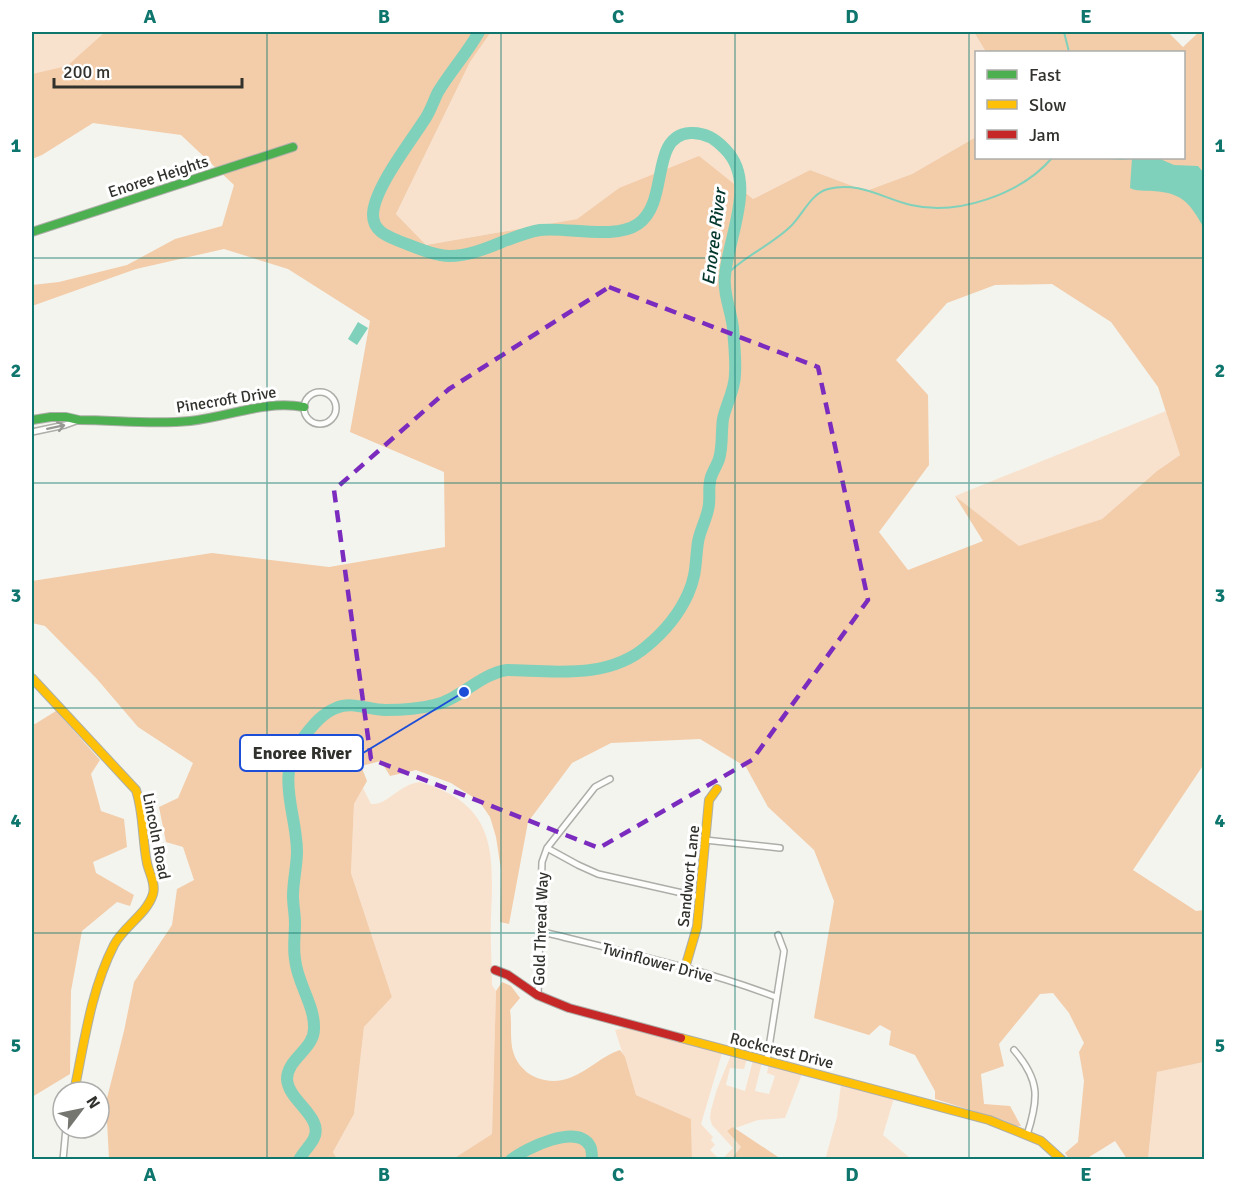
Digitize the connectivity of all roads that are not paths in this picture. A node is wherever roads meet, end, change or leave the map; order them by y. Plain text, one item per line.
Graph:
1 (293, 147) dead end
2 (32, 231) edge
3 (304, 407) junction
4 (32, 420) edge
5 (79, 420) junction
6 (32, 432) edge
7 (32, 678) edge
8 (610, 779) dead end
9 (717, 789) dead end
10 (705, 840) junction
11 (547, 848) junction
12 (780, 848) dead end
13 (700, 897) junction
14 (539, 931) junction
15 (778, 935) dead end
16 (686, 968) junction
17 (495, 970) dead end
18 (538, 996) junction
19 (776, 998) junction
20 (1014, 1050) dead end
21 (767, 1060) junction
22 (76, 1080) edge
23 (1027, 1135) junction
24 (65, 1140) edge
25 (63, 1160) edge
26 (1062, 1160) edge

1 - 2 street, Enoree Heights
3 - 3 street
3 - 5 street, Pinecroft Drive
4 - 5 street, Pinecroft Drive
6 -> 5 street, Pinecroft Drive
7 - 22 street, Lincoln Road
8 - 11 street, Gold Thread Way
9 - 10 street, Sandwort Lane
10 - 12 street
10 - 13 street, Sandwort Lane
11 - 13 street
11 - 14 street, Gold Thread Way
13 - 16 street, Sandwort Lane
14 - 16 street, Twinflower Drive
14 - 18 street, Gold Thread Way
15 - 19 street
16 - 19 street, Twinflower Drive
17 - 18 street, Rockcrest Drive
18 - 21 street, Rockcrest Drive
19 - 21 street
20 - 23 street
21 - 23 street, Rockcrest Drive
23 - 26 street, Rockcrest Drive
24 - 25 street

